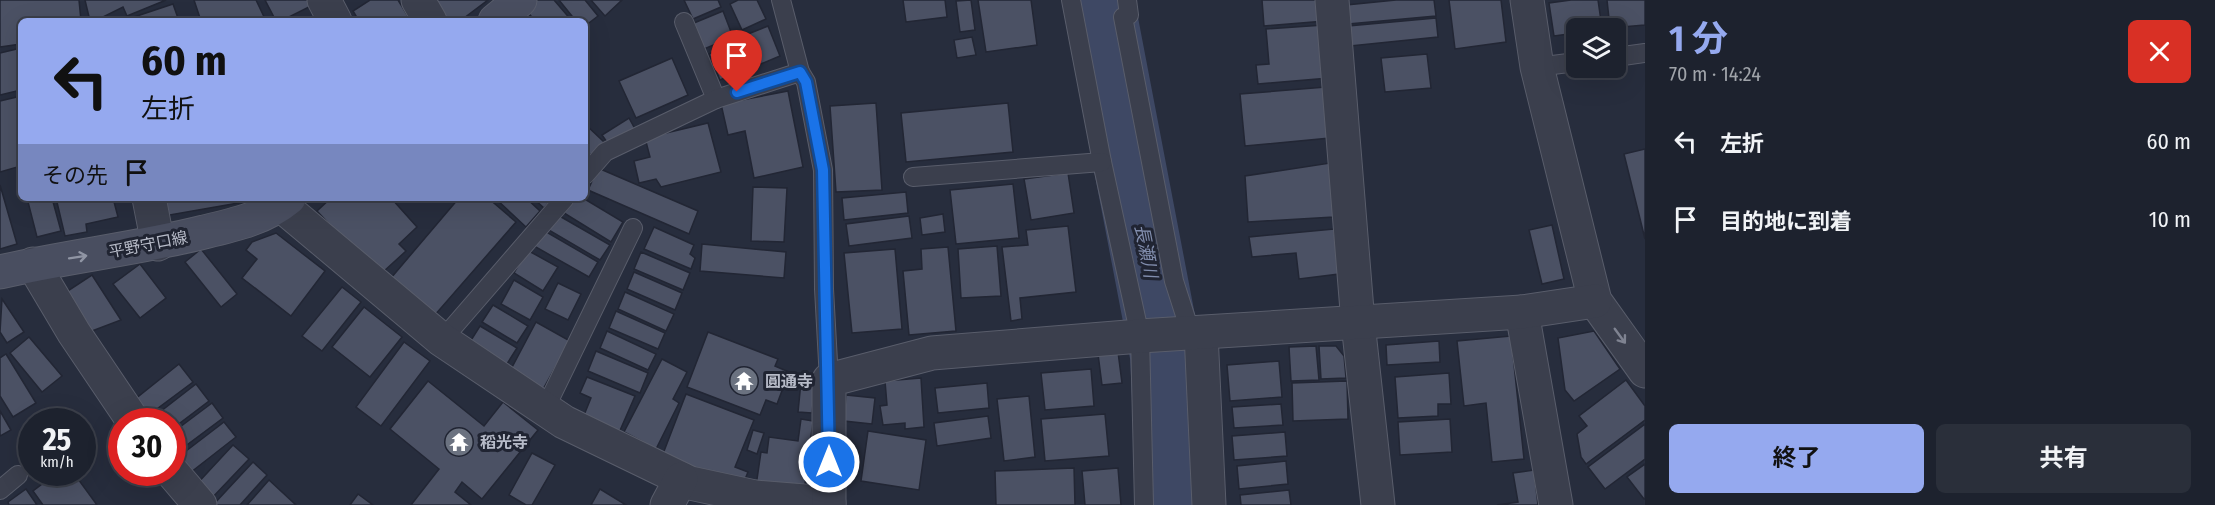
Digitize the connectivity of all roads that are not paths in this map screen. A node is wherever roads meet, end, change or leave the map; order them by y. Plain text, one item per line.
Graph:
1 (324, 0) edge
2 (418, 0) edge
3 (520, 0) edge
4 (781, 0) edge
5 (1071, 0) edge
6 (1127, 0) edge
7 (1332, 0) edge
8 (1527, 0) edge
9 (333, 18) edge
10 (428, 18) edge
11 (499, 18) edge
12 (684, 22) dead end
13 (1645, 53) edge
14 (1626, 56) edge
15 (1566, 63) edge
16 (1537, 67) junction
17 (800, 72) junction
18 (716, 99) junction
19 (1102, 162) junction
20 (588, 172) edge
21 (913, 177) dead end
22 (150, 201) edge
23 (562, 201) edge
24 (285, 202) edge
25 (633, 228) dead end
26 (158, 244) junction
27 (33, 264) junction
28 (0, 272) edge
29 (1595, 301) junction
30 (1522, 312) junction
31 (1358, 323) junction
32 (1191, 334) junction
33 (1144, 336) junction
34 (442, 340) junction
35 (1645, 370) edge
36 (829, 380) junction
37 (125, 408) edge
38 (545, 409) junction
39 (18, 476) dead end
40 (184, 486) edge
41 (0, 490) edge
42 (674, 492) edge
43 (829, 504) edge
44 (200, 505) edge
45 (1144, 505) edge
46 (1209, 505) edge
47 (1378, 505) edge
48 (1556, 505) edge

1 - 9 street
2 - 10 street
3 - 11 main road
4 - 17 lane
5 - 19 lane
6 - 32 lane
7 - 31 street
8 - 16 street
12 - 18 lane
13 - 14 lane
15 - 16 lane
16 - 29 street
17 - 18 lane
17 - 36 lane
18 - 20 lane
19 - 21 lane
19 - 33 lane
22 - 26 street
23 - 34 lane
24 - 26 main road, 平野守口線
24 - 34 street
25 - 38 lane
27 -> 26 main road, 平野守口線
27 - 28 main road, 平野守口線
27 - 37 street
29 - 30 street
29 -> 35 street
30 - 31 street
30 - 48 street
31 - 32 street
31 - 47 street
32 - 33 street
32 - 46 street
33 - 36 street
33 - 45 lane
34 - 38 street
36 - 43 street
38 - 42 street
39 - 41 lane
40 - 44 street
42 - 43 street

